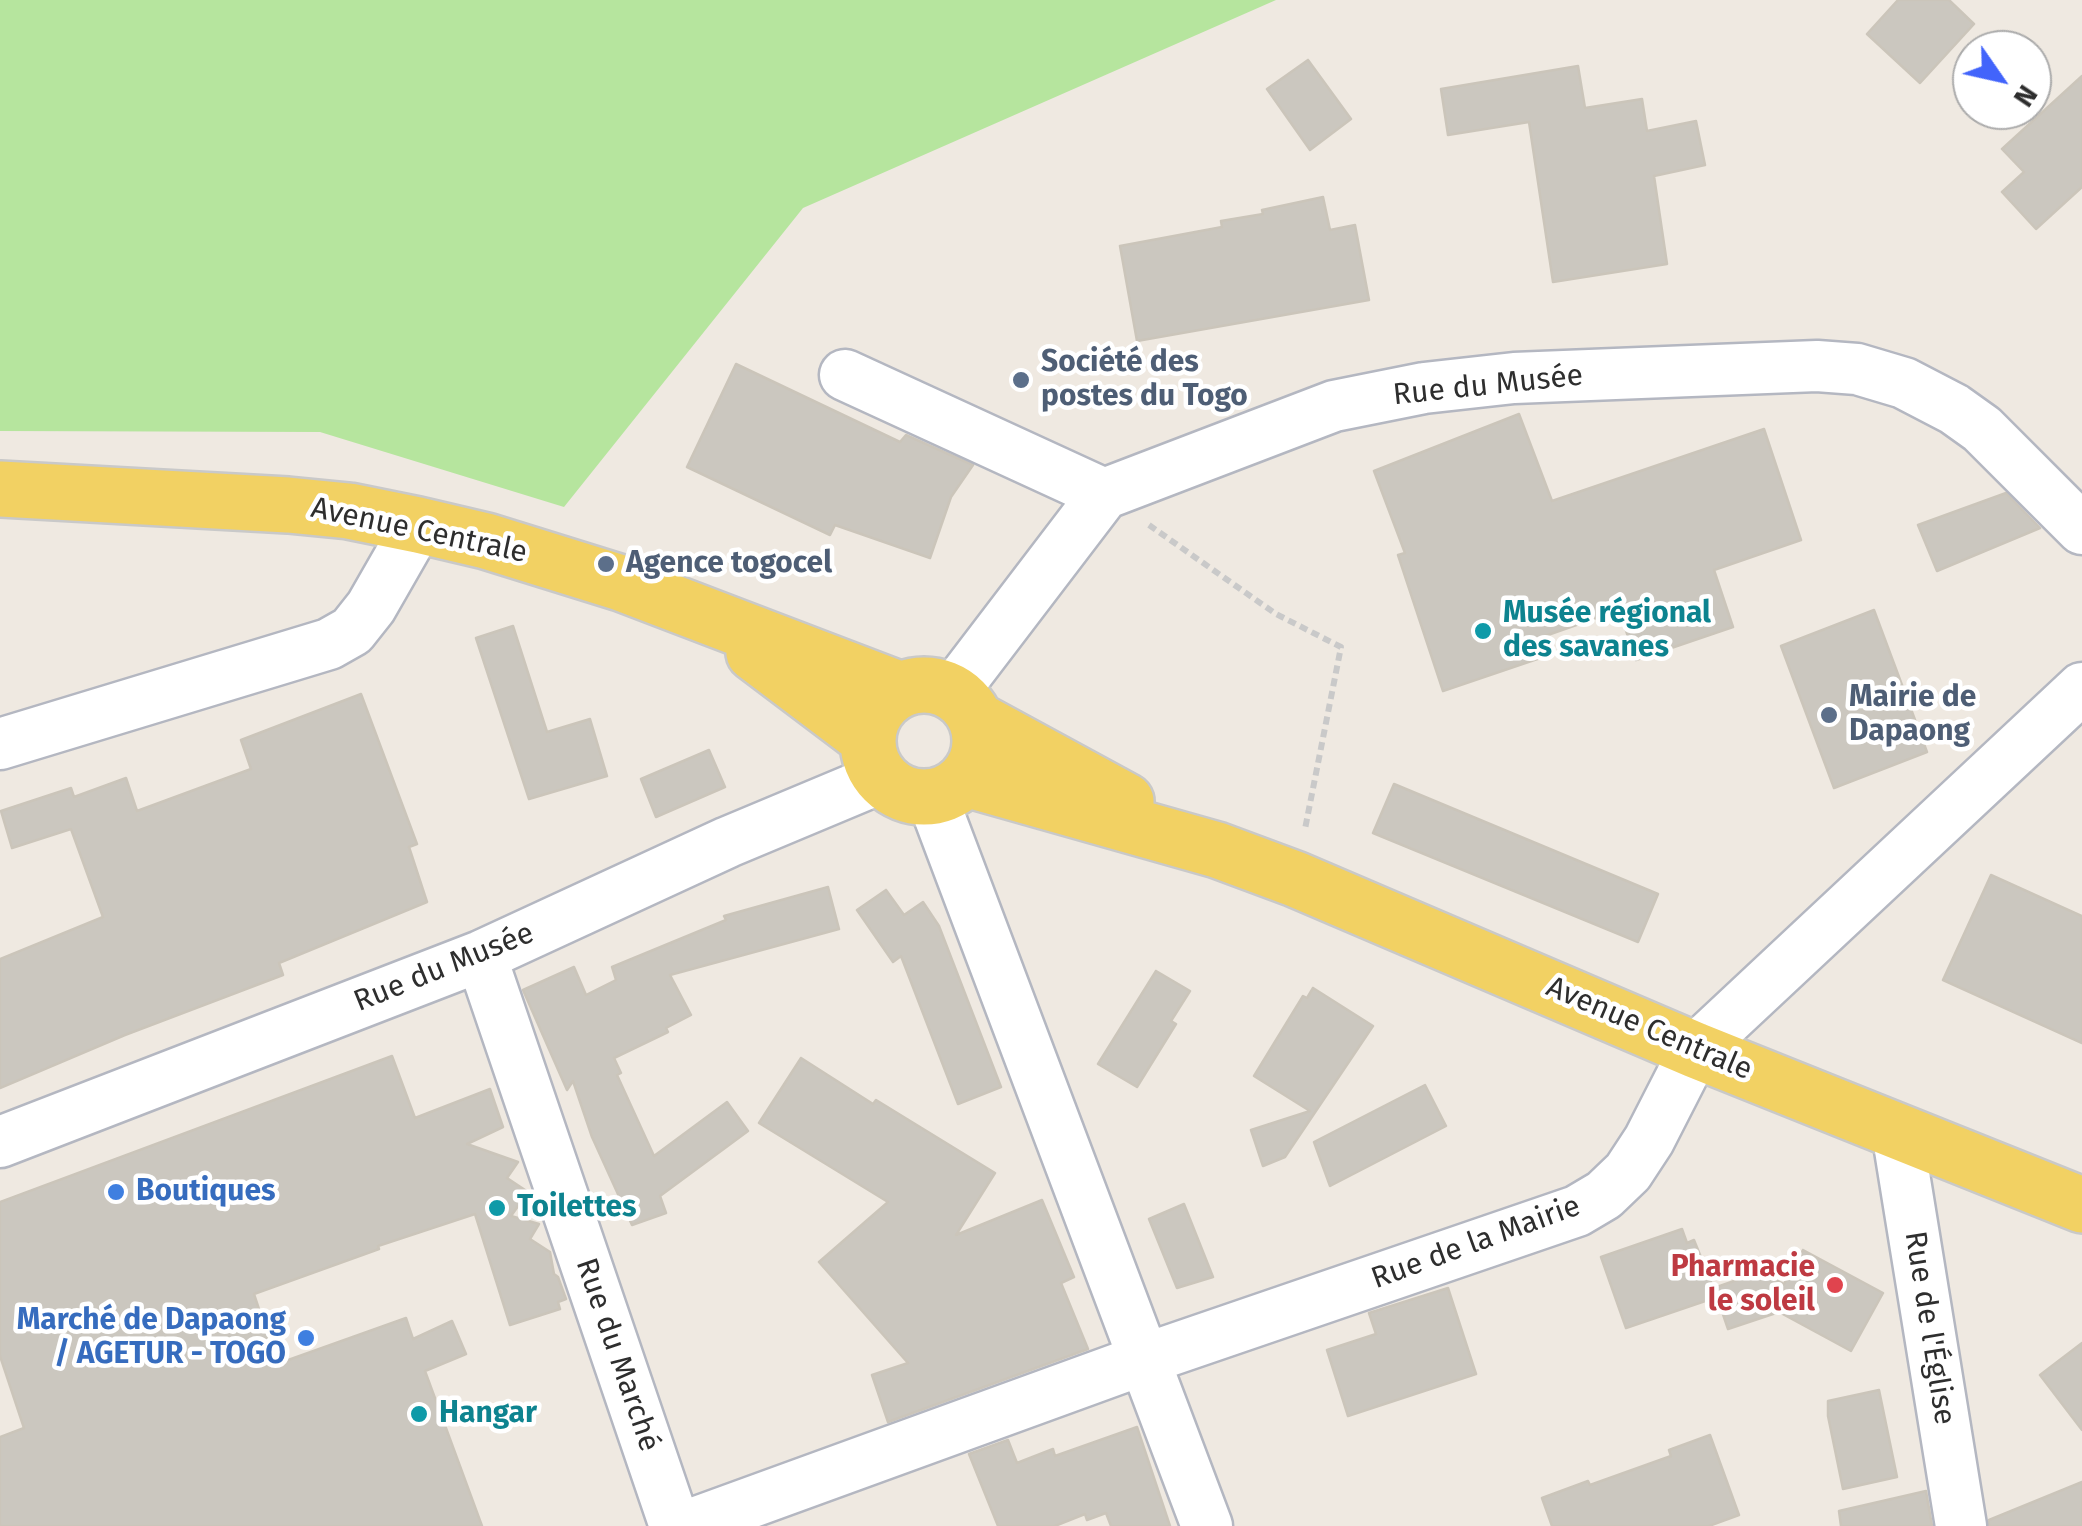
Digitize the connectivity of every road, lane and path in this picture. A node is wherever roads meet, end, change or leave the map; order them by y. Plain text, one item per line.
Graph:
1 (845, 376) dead end
2 (0, 489) edge
3 (1104, 494) junction
4 (418, 524) junction
5 (2082, 529) edge
6 (708, 618) junction
7 (2082, 688) edge
8 (943, 700) junction
9 (0, 744) edge
10 (874, 758) junction
11 (950, 788) junction
12 (1216, 850) junction
13 (1295, 879) junction
14 (482, 956) junction
15 (1695, 1050) junction
16 (1897, 1131) junction
17 (0, 1142) edge
18 (2082, 1205) edge
19 (1146, 1359) junction
20 (675, 1526) edge
21 (686, 1526) edge
22 (1207, 1526) edge
23 (1961, 1526) edge

1 - 3 street
2 - 4 main road, Avenue Centrale
3 - 5 street, Rue du Musée
3 - 8 street
3 - 13 path
4 - 6 main road, Avenue Centrale
4 - 9 street
6 - 8 main road, Avenue Centrale
6 - 10 main road, Avenue Centrale
7 - 15 street, Rue de la Mairie
8 - 10 main road
8 - 11 main road
8 - 12 main road, Avenue Centrale
10 - 11 main road
10 - 14 street, Rue du Musée
11 - 12 main road, Avenue Centrale
11 - 19 street
12 - 13 main road, Avenue Centrale
13 - 15 main road, Avenue Centrale
14 - 17 street, Rue du Musée
14 - 20 street, Rue du Marché
15 - 16 main road, Avenue Centrale
15 - 19 street, Rue de la Mairie
16 - 18 main road, Avenue Centrale
16 - 23 street, Rue de l'Église
19 - 21 street, Rue de la Mairie
19 - 22 street

